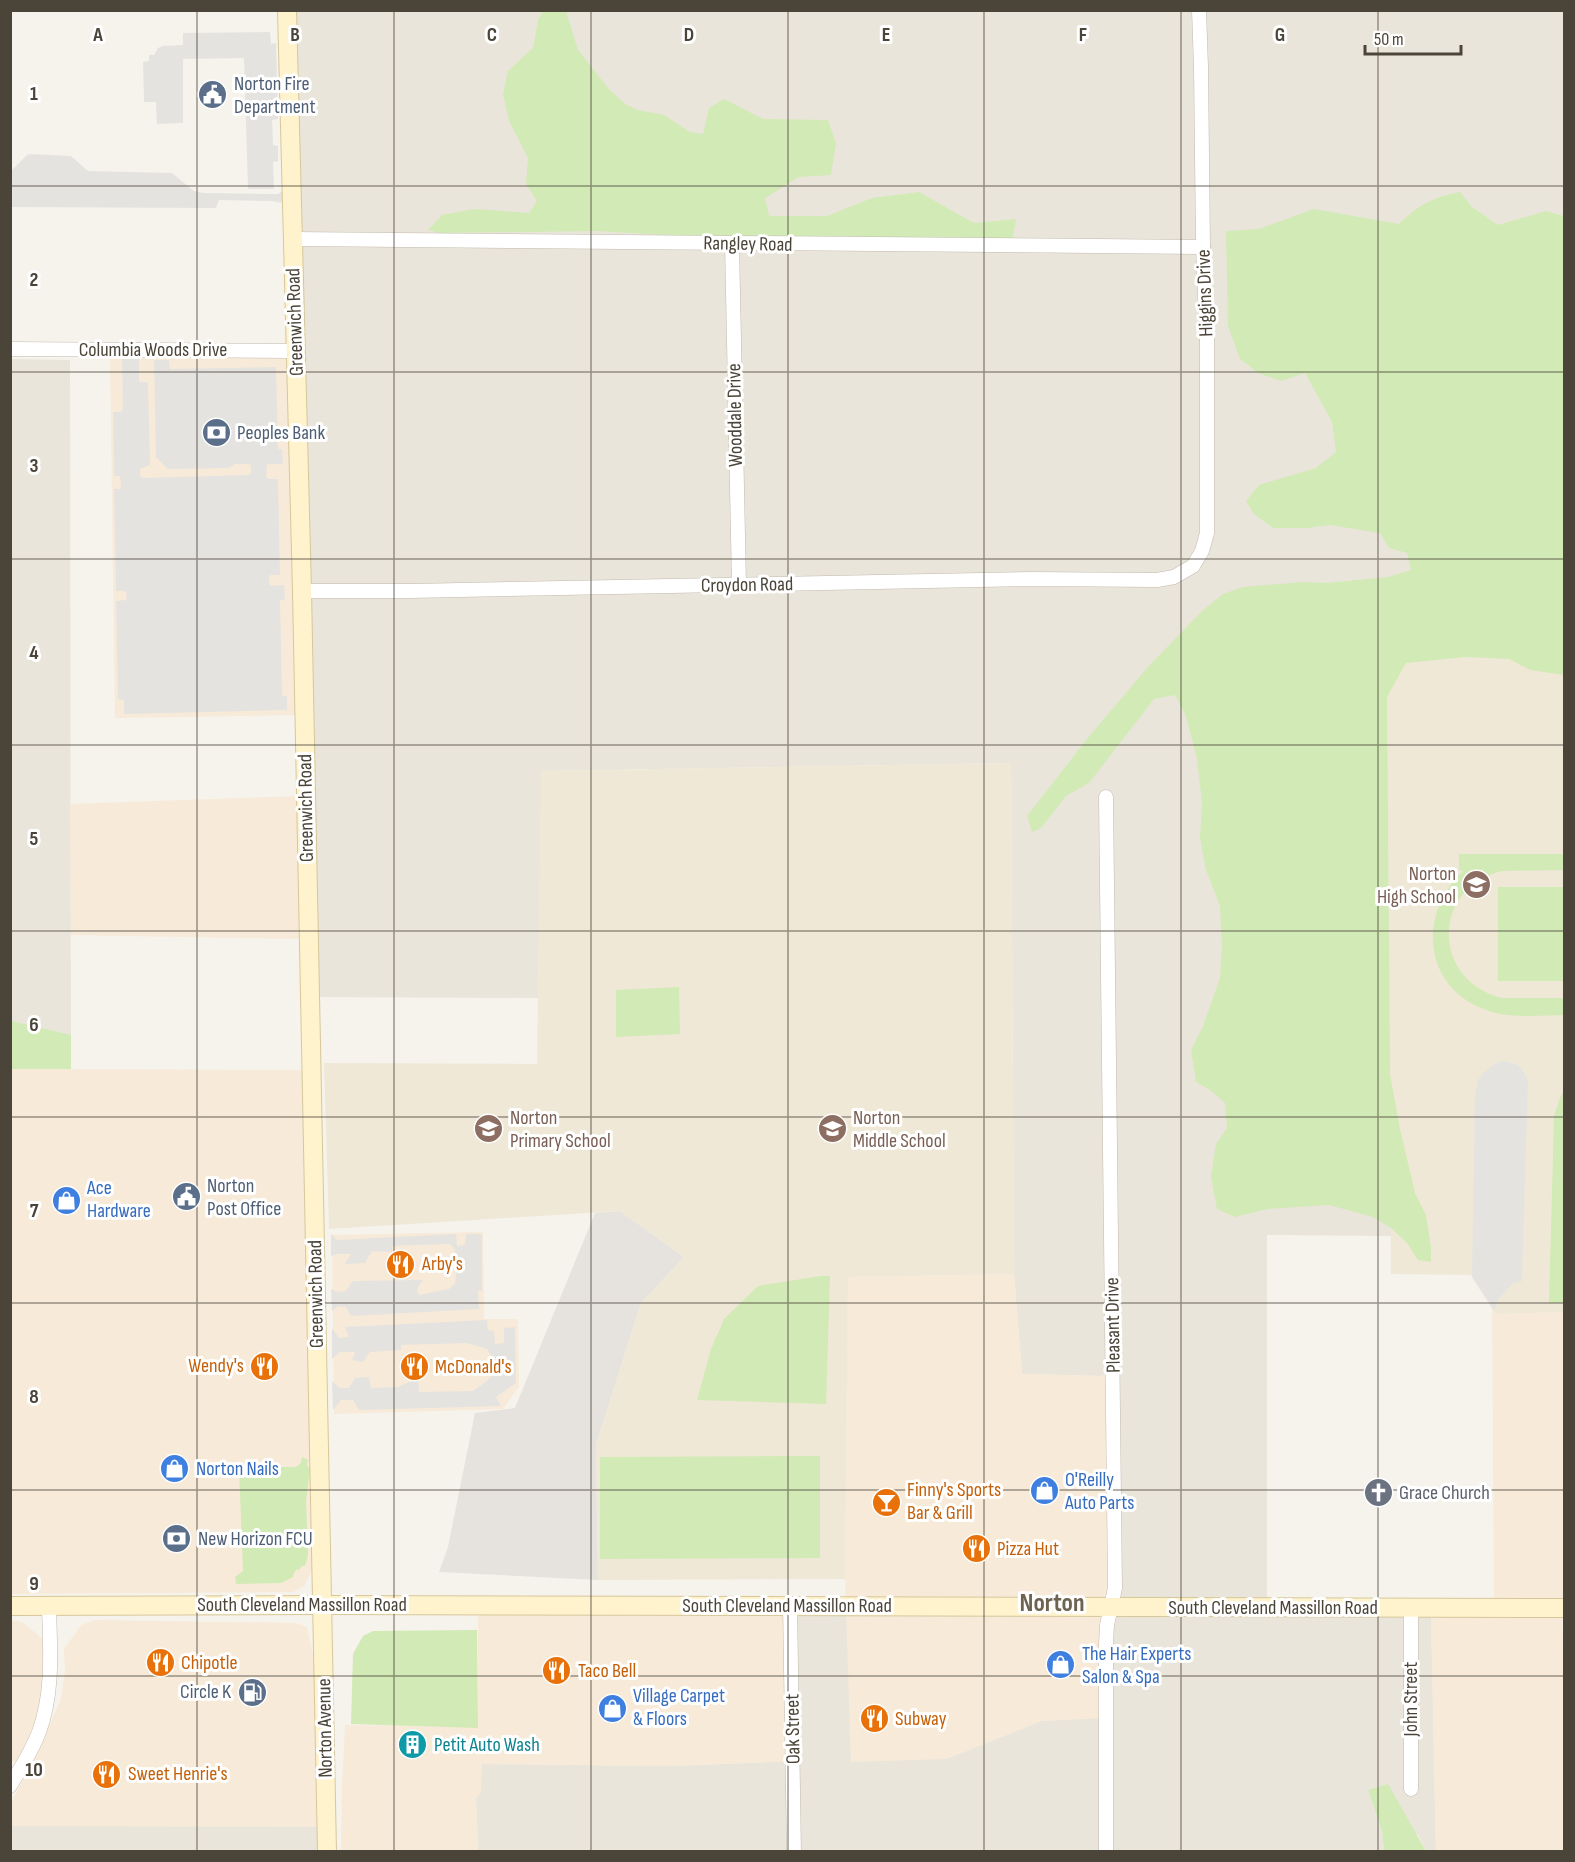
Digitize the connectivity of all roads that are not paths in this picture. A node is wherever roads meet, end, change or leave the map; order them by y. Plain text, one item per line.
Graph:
1 (287, 10) edge
2 (1199, 10) edge
3 (293, 238) junction
4 (732, 244) junction
5 (1203, 247) junction
6 (10, 349) edge
7 (296, 351) junction
8 (1188, 570) joint
9 (739, 585) junction
10 (302, 591) junction
11 (1106, 797) dead end
12 (322, 1605) junction
13 (10, 1606) edge
14 (49, 1606) junction
15 (790, 1606) junction
16 (1110, 1607) junction
17 (1411, 1608) junction
18 (1564, 1608) edge
19 (10, 1786) edge
20 (1411, 1789) dead end
21 (327, 1851) edge
22 (794, 1851) edge
23 (1106, 1851) edge

1 - 3 main road, Greenwich Road
2 - 5 street, Higgins Drive
3 - 4 street, Rangley Road
3 - 7 main road, Greenwich Road
4 - 5 street, Rangley Road
4 - 9 street, Wooddale Drive
5 - 8 street, Higgins Drive
6 - 7 street, Columbia Woods Drive
7 - 10 main road, Greenwich Road
8 - 9 street, Croydon Road
9 - 10 street, Croydon Road
10 - 12 main road, Greenwich Road
11 - 16 street, Pleasant Drive
12 - 14 main road, South Cleveland Massillon Road
12 - 15 main road, South Cleveland Massillon Road
12 - 21 main road, Norton Avenue
13 - 14 main road, South Cleveland Massillon Road
14 - 19 street
15 - 16 main road, South Cleveland Massillon Road
15 - 22 street, Oak Street
16 - 17 main road, South Cleveland Massillon Road
16 - 23 street, Pleasant Drive
17 - 18 main road, South Cleveland Massillon Road
17 - 20 street, John Street

